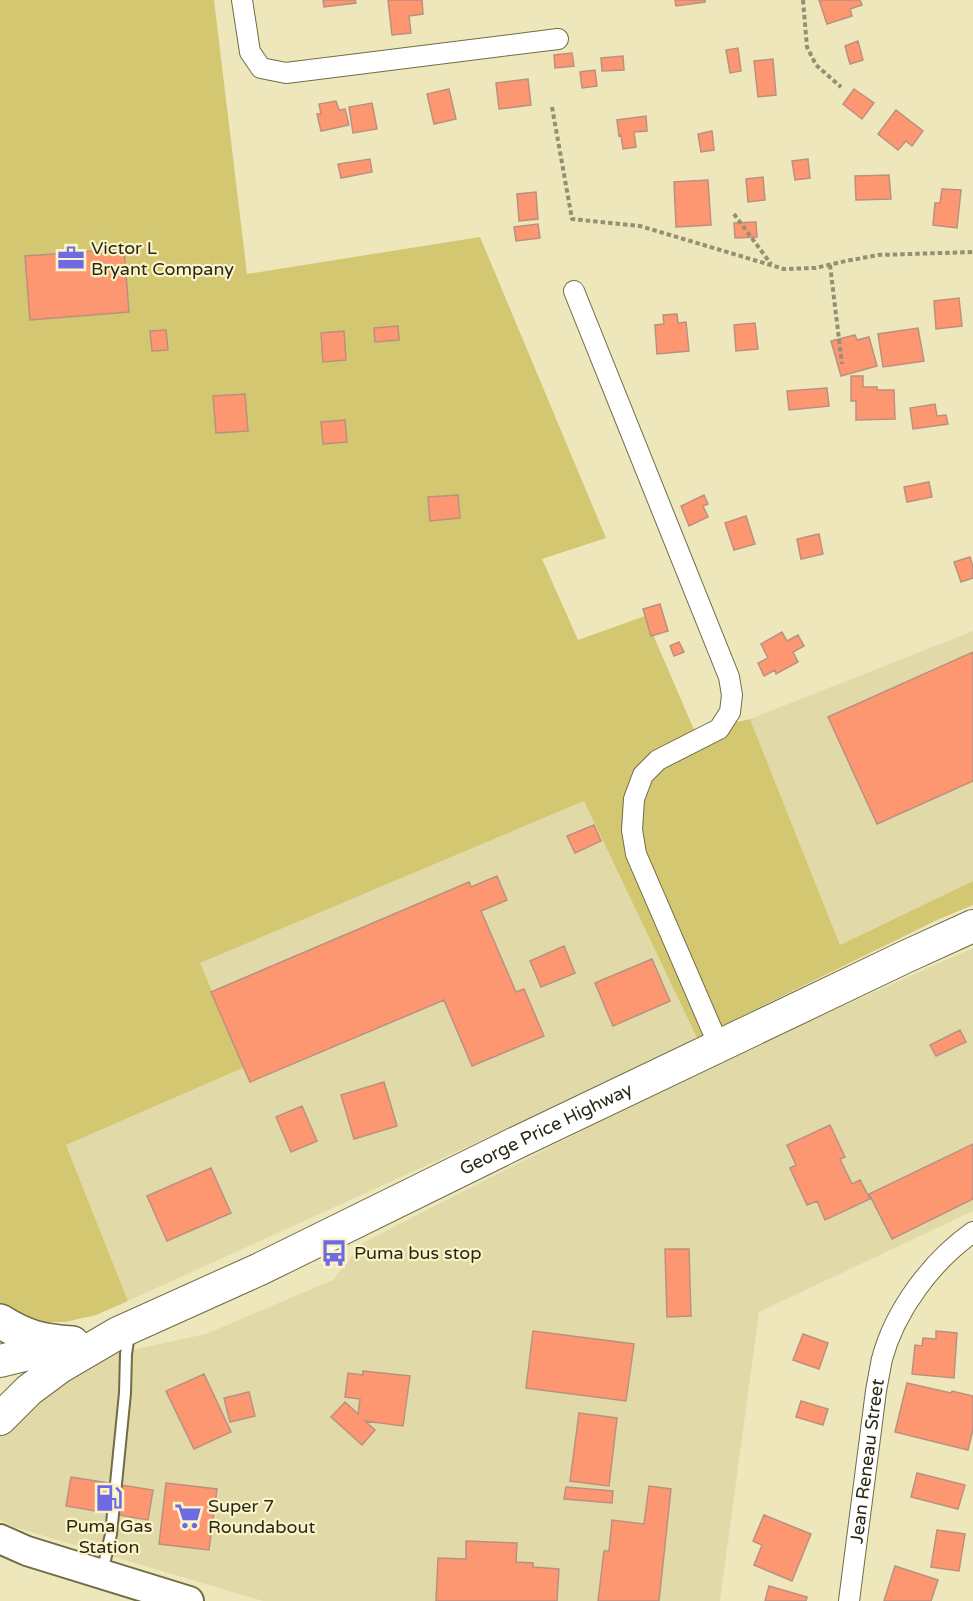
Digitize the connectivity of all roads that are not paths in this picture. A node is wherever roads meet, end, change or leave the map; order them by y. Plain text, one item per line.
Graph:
1 (242, 0) edge
2 (558, 39) dead end
3 (574, 291) dead end
4 (973, 926) edge
5 (719, 1046) junction
6 (973, 1232) edge
7 (0, 1321) edge
8 (124, 1330) junction
9 (72, 1343) junction
10 (0, 1361) edge
11 (0, 1419) edge
12 (0, 1539) edge
13 (102, 1573) junction
14 (189, 1601) edge
15 (849, 1601) edge

1 - 2 street
3 - 5 street
4 - 5 main road, George Price Highway
5 - 8 main road, George Price Highway
6 - 15 street, Jean Reneau Street
7 - 9 highway
8 - 9 main road, George Price Highway
8 - 11 main road, George Price Highway
8 - 13 lane
9 - 10 main road, George Price Highway
12 - 13 main road
13 - 14 main road

